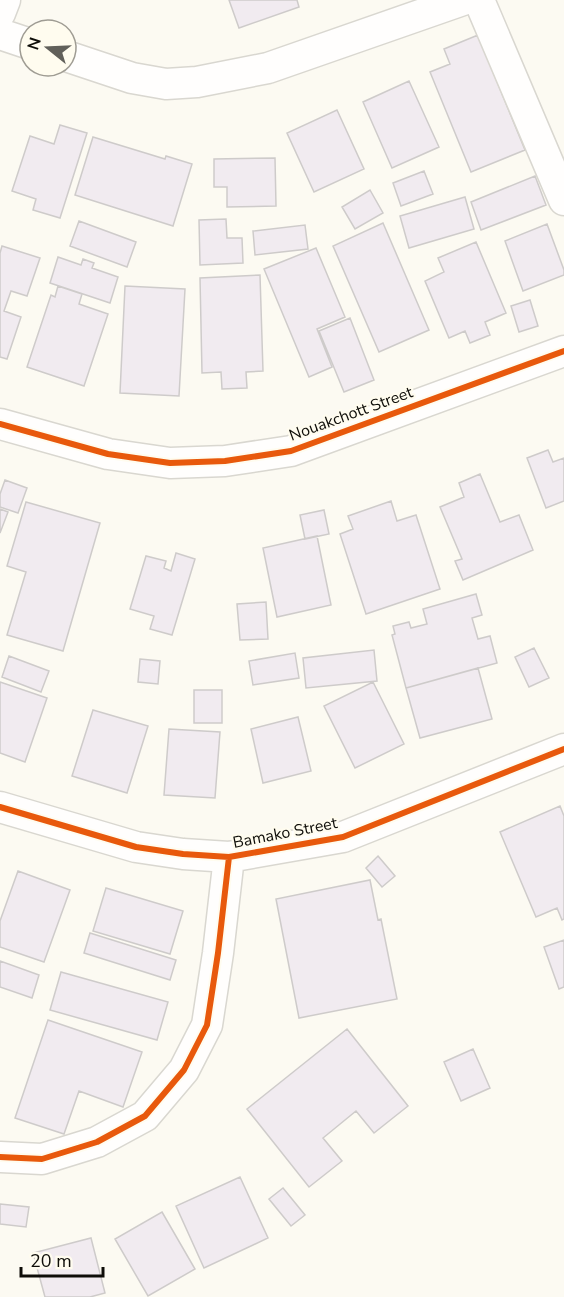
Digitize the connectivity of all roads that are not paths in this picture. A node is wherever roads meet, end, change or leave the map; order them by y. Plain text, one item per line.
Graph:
1 (5, 0) edge
2 (463, 0) edge
3 (479, 0) edge
4 (0, 13) edge
5 (0, 34) edge
6 (18, 40) edge
7 (78, 60) edge
8 (564, 201) edge
9 (564, 351) edge
10 (0, 424) edge
11 (564, 749) edge
12 (0, 807) edge
13 (229, 857) junction
14 (0, 1157) edge

1 - 4 street
2 - 7 street
3 - 8 street
5 - 6 street
9 - 10 street, Nouakchott Street
11 - 13 street, Bamako Street
12 - 13 street, Bamako Street
13 - 14 street

